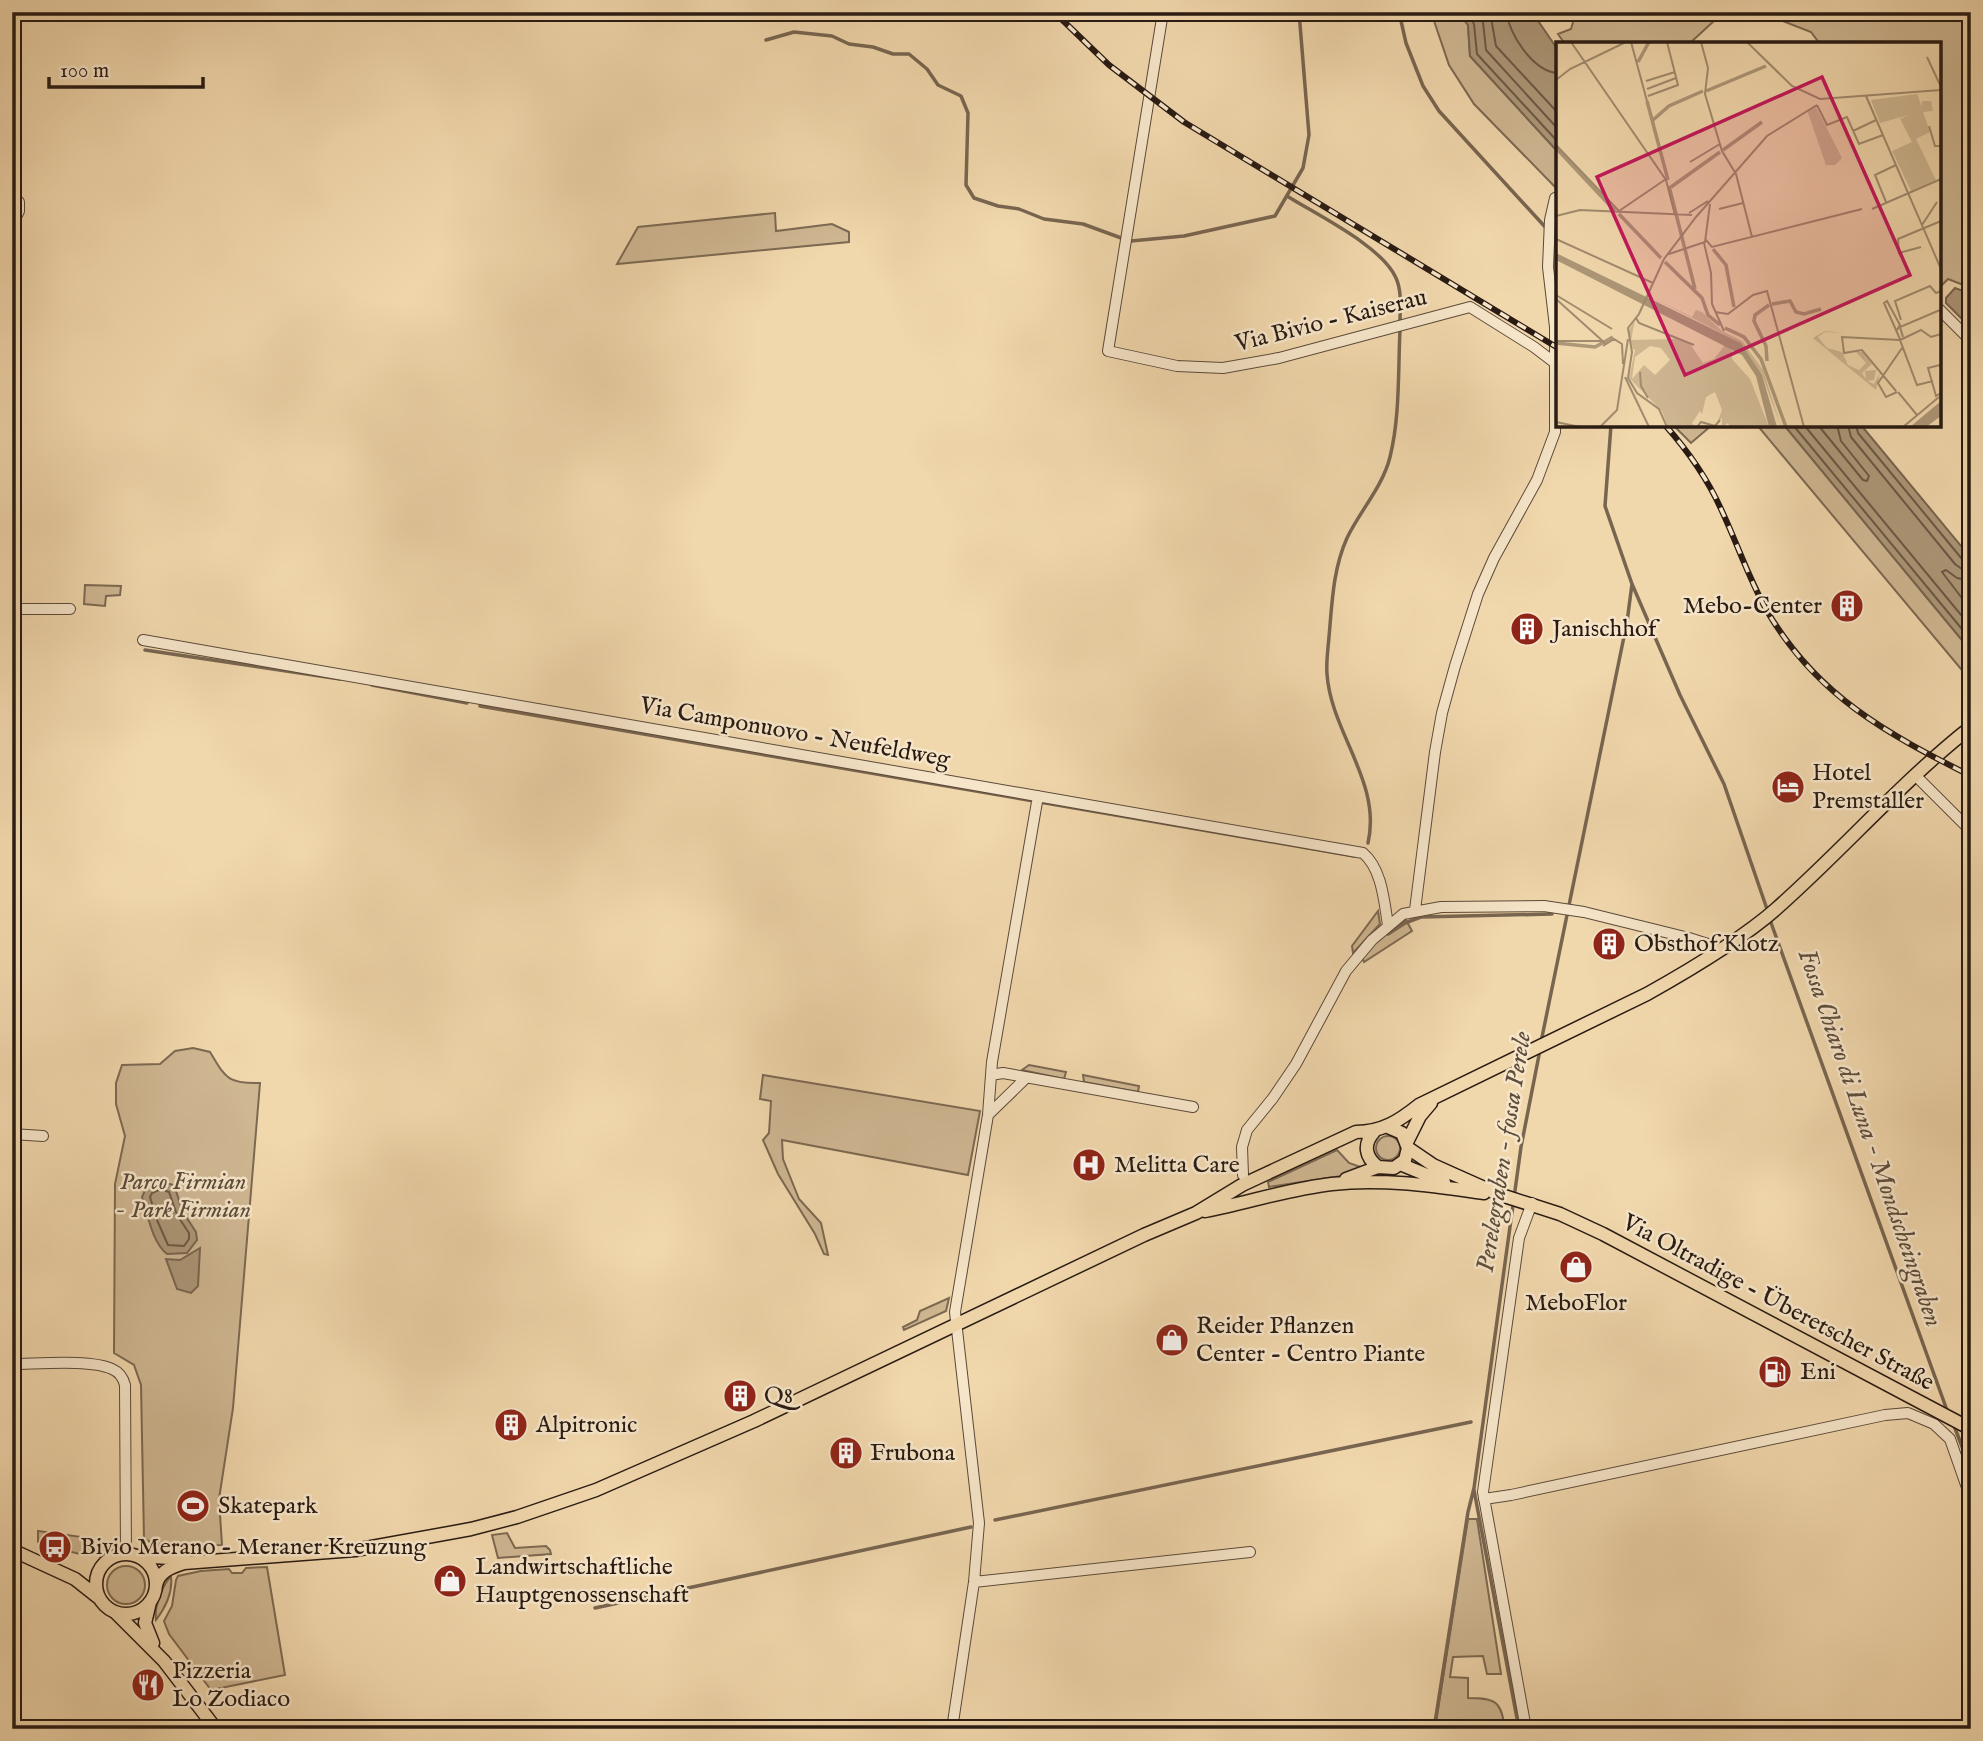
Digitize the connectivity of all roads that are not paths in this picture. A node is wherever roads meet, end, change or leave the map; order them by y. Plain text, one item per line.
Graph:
1 (1163, 12) edge
2 (12, 195) edge
3 (1555, 198) dead end
4 (12, 225) edge
5 (1941, 311) edge
6 (1971, 341) edge
7 (1555, 363) junction
8 (12, 609) edge
9 (70, 609) dead end
10 (144, 640) dead end
11 (1971, 727) edge
12 (1915, 775) junction
13 (1037, 801) junction
14 (1971, 831) edge
15 (1415, 910) junction
16 (1388, 925) junction
17 (1716, 951) junction
18 (991, 1075) junction
19 (1026, 1079) junction
20 (1436, 1097) junction
21 (1193, 1107) dead end
22 (988, 1115) junction
23 (1388, 1127) junction
24 (1374, 1132) junction
25 (12, 1134) edge
26 (43, 1136) dead end
27 (1408, 1145) junction
28 (1400, 1164) junction
29 (1378, 1167) junction
30 (1243, 1175) dead end
31 (1336, 1183) junction
32 (1484, 1193) junction
33 (1501, 1195) junction
34 (1526, 1202) junction
35 (1196, 1213) junction
36 (956, 1324) junction
37 (12, 1364) edge
38 (1969, 1428) edge
39 (1484, 1499) junction
40 (1971, 1499) edge
41 (12, 1550) edge
42 (1250, 1552) dead end
43 (126, 1554) junction
44 (207, 1560) junction
45 (45, 1564) junction
46 (100, 1568) junction
47 (974, 1582) junction
48 (156, 1586) junction
49 (99, 1598) junction
50 (150, 1602) junction
51 (116, 1612) junction
52 (164, 1661) junction
53 (216, 1729) edge
54 (952, 1729) edge
55 (1526, 1729) edge

1 - 7 street, Via Bivio - Kaiserau
2 - 4 street
3 - 7 street
5 - 6 street
7 - 15 street
8 - 9 street
10 - 13 street, Via Camponuovo - Neufeldweg
11 - 12 main road
12 - 14 street
12 - 17 main road
13 - 16 street, Via Camponuovo - Neufeldweg
13 - 18 street
15 - 16 street
15 - 17 street
16 - 30 street
17 - 20 main road
18 - 19 street
18 - 22 street
19 - 21 street
19 - 22 street
20 - 23 main road
20 - 27 main road
22 - 36 street
23 - 24 main road
23 - 27 main road
24 - 29 main road
24 - 35 main road
25 - 26 street
27 - 28 main road
27 - 33 main road
28 - 29 main road
28 - 32 main road
29 - 31 main road
31 - 32 main road
31 - 35 main road
32 - 33 main road
33 - 34 main road, Via Oltradige - Überetscher Straße
34 - 38 main road, Via Oltradige - Überetscher Straße
34 - 39 street
35 - 36 main road
36 - 44 main road
36 - 47 street
37 - 43 street
39 - 40 street
39 - 55 street
41 - 45 main road
42 - 47 street
43 - 44 main road
43 - 46 main road
43 - 48 main road
44 - 48 main road
45 - 46 main road
45 - 49 main road
46 - 49 main road
47 - 54 street
48 - 50 main road
49 - 51 main road
50 - 51 main road
50 - 52 main road
51 - 52 main road
52 - 53 main road

